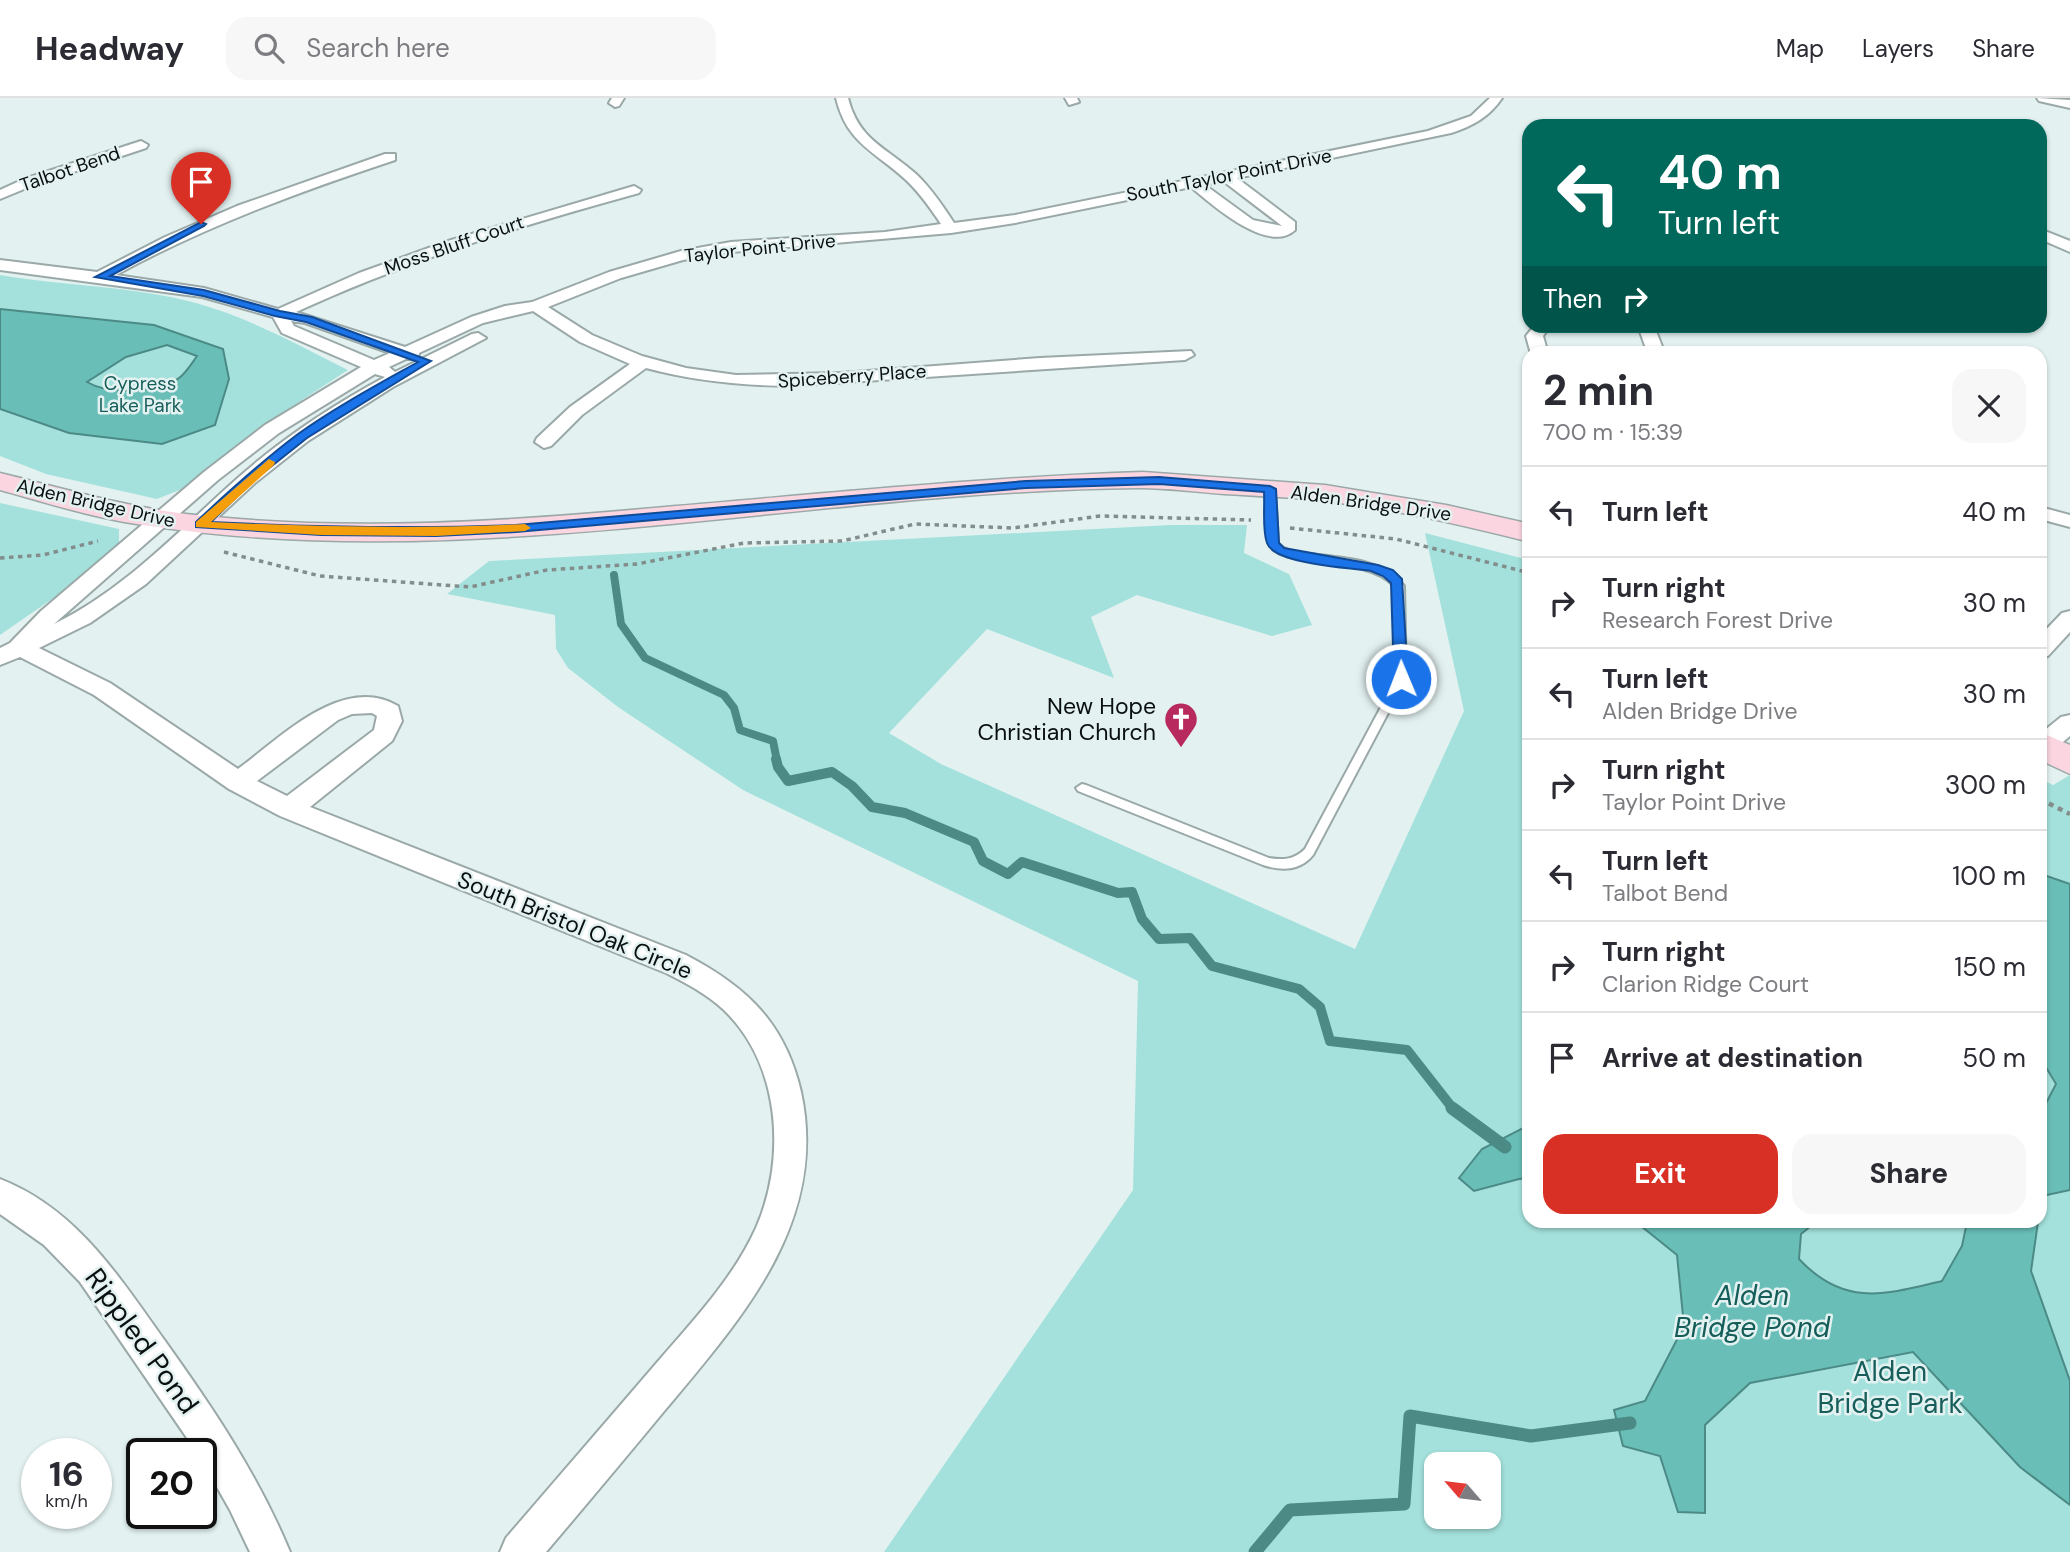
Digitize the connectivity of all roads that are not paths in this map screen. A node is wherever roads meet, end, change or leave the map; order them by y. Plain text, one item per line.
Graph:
1 (842, 98) edge
2 (1496, 98) edge
3 (2043, 98) edge
4 (2070, 104) edge
5 (141, 145) dead end
6 (390, 157) dead end
7 (1226, 176) junction
8 (1193, 182) junction
9 (634, 190) dead end
10 (0, 195) edge
11 (951, 229) junction
12 (2055, 236) edge
13 (2070, 247) edge
14 (0, 265) edge
15 (100, 277) junction
16 (536, 306) junction
17 (279, 314) junction
18 (404, 352) junction
19 (1185, 355) dead end
20 (426, 361) junction
21 (641, 364) junction
22 (374, 367) junction
23 (397, 376) junction
24 (544, 442) dead end
25 (0, 481) edge
26 (1270, 489) junction
27 (2047, 515) edge
28 (161, 519) junction
29 (2070, 521) edge
30 (201, 525) junction
31 (1522, 531) edge
32 (2070, 618) edge
33 (2047, 643) edge
34 (9, 652) edge
35 (2070, 723) edge
36 (2051, 750) edge
37 (238, 782) junction
38 (1082, 788) dead end
39 (289, 809) junction
40 (0, 1195) edge
41 (270, 1552) edge
42 (520, 1552) edge

1 - 11 street
2 - 7 street, South Taylor Point Drive
3 - 4 street
5 - 10 street, Talbot Bend
6 - 15 street
7 - 8 street, South Taylor Point Drive
7 - 8 street
8 - 11 street, South Taylor Point Drive
9 - 17 street, Moss Bluff Court
11 - 16 street, Taylor Point Drive
12 - 13 street
14 - 15 street
15 - 17 street
16 - 18 street, Taylor Point Drive
16 - 20 street, Taylor Point Drive
16 - 21 street, Spiceberry Place
17 - 18 street
17 - 22 street
18 - 20 street
18 - 22 street, Taylor Point Drive
19 - 21 street, Spiceberry Place
20 - 23 street, Taylor Point Drive
21 - 24 street
22 - 23 street
22 - 28 street, Taylor Point Drive
23 - 30 street, Taylor Point Drive
25 - 28 street, Alden Bridge Drive
26 - 30 street, Alden Bridge Drive
26 - 31 street, Alden Bridge Drive
26 - 38 lane
27 - 29 street
28 - 30 street, Alden Bridge Drive
28 - 34 street, Taylor Point Drive
30 - 34 street, Taylor Point Drive
32 - 33 street
34 - 37 street, South Bristol Oak Circle
35 - 36 street
37 - 39 street, South Bristol Oak Circle
37 - 39 street
39 - 42 street, South Bristol Oak Circle
40 - 41 street, Rippled Pond

